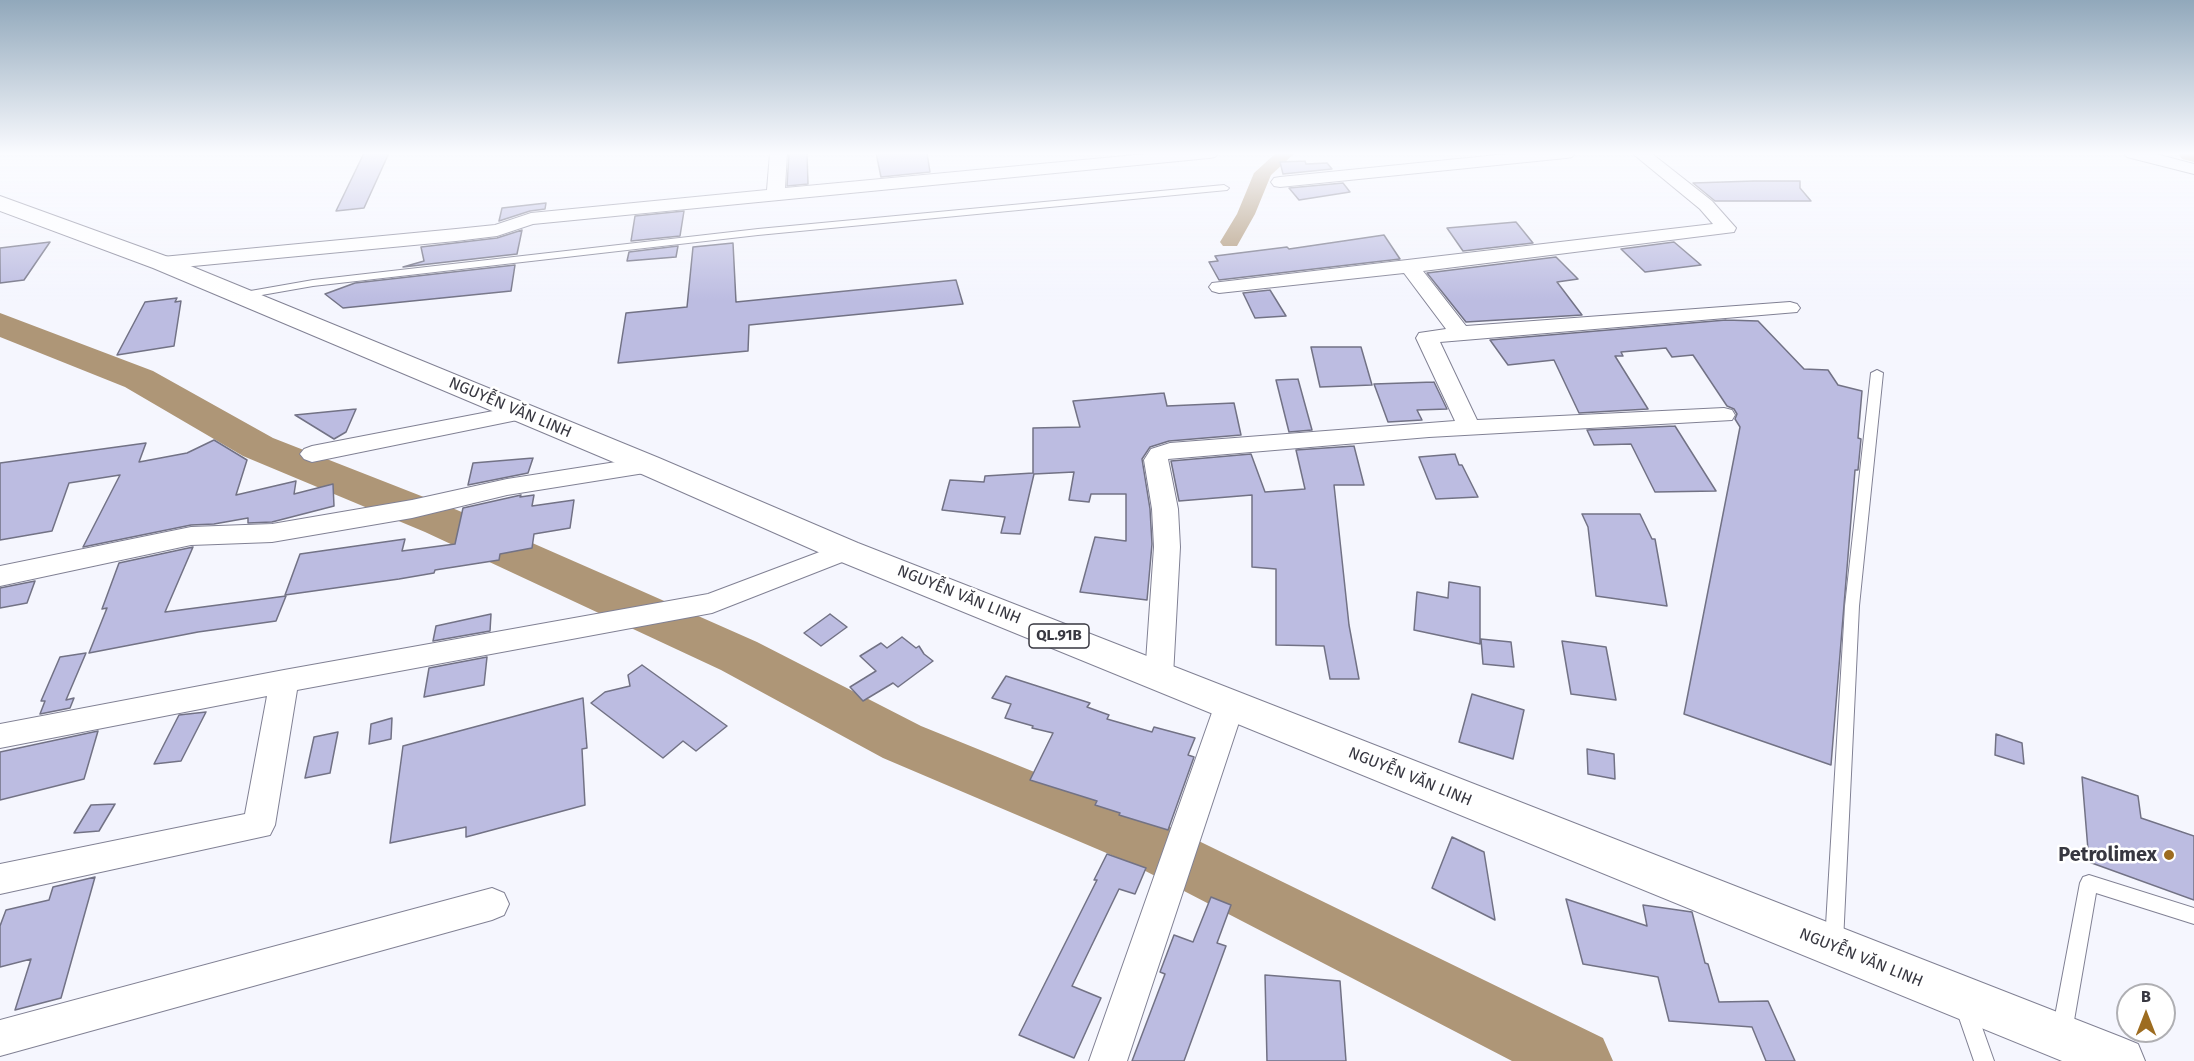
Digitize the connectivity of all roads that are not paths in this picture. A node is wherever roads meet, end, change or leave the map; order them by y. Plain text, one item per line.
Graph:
1 (0, 203) edge
2 (693, 203) edge
3 (1070, 203) edge
4 (1704, 203) edge
5 (162, 263) junction
6 (1409, 267) junction
7 (1219, 287) dead end
8 (239, 296) junction
9 (1790, 308) dead end
10 (1460, 333) junction
11 (1877, 373) dead end
12 (519, 413) junction
13 (1724, 415) dead end
14 (1469, 427) junction
15 (312, 454) dead end
16 (648, 465) junction
17 (846, 551) junction
18 (0, 576) edge
19 (1159, 676) junction
20 (284, 681) junction
21 (1230, 704) junction
22 (0, 736) edge
23 (0, 879) edge
24 (492, 904) dead end
25 (2194, 916) edge
26 (1834, 947) junction
27 (1962, 999) junction
28 (2061, 1037) junction
29 (0, 1038) edge
30 (1108, 1061) edge
31 (1984, 1061) edge
32 (2121, 1061) edge

1 - 5 highway, NGUYỄN VĂN LINH / QL.91B
2 - 5 street
3 - 8 lane
4 - 6 street
5 - 8 highway, NGUYỄN VĂN LINH / QL.91B
6 - 7 street
6 - 10 street
8 - 12 highway, NGUYỄN VĂN LINH / QL.91B
9 - 10 street
10 - 14 street
11 - 26 lane
12 - 15 street
12 - 16 highway, NGUYỄN VĂN LINH / QL.91B
13 - 14 street
14 - 19 street
16 - 17 highway, NGUYỄN VĂN LINH / QL.91B
16 - 18 street
17 - 19 highway, NGUYỄN VĂN LINH / QL.91B
17 - 20 street
19 - 21 highway, NGUYỄN VĂN LINH / QL.91B
20 - 22 street
20 - 23 street
21 - 26 highway, NGUYỄN VĂN LINH / QL.91B
21 - 30 street
24 - 29 street
25 - 28 lane
26 - 27 highway, NGUYỄN VĂN LINH / QL.91B
27 - 28 highway, NGUYỄN VĂN LINH / QL.91B
27 - 31 lane
28 - 32 highway, NGUYỄN VĂN LINH / QL.91B

